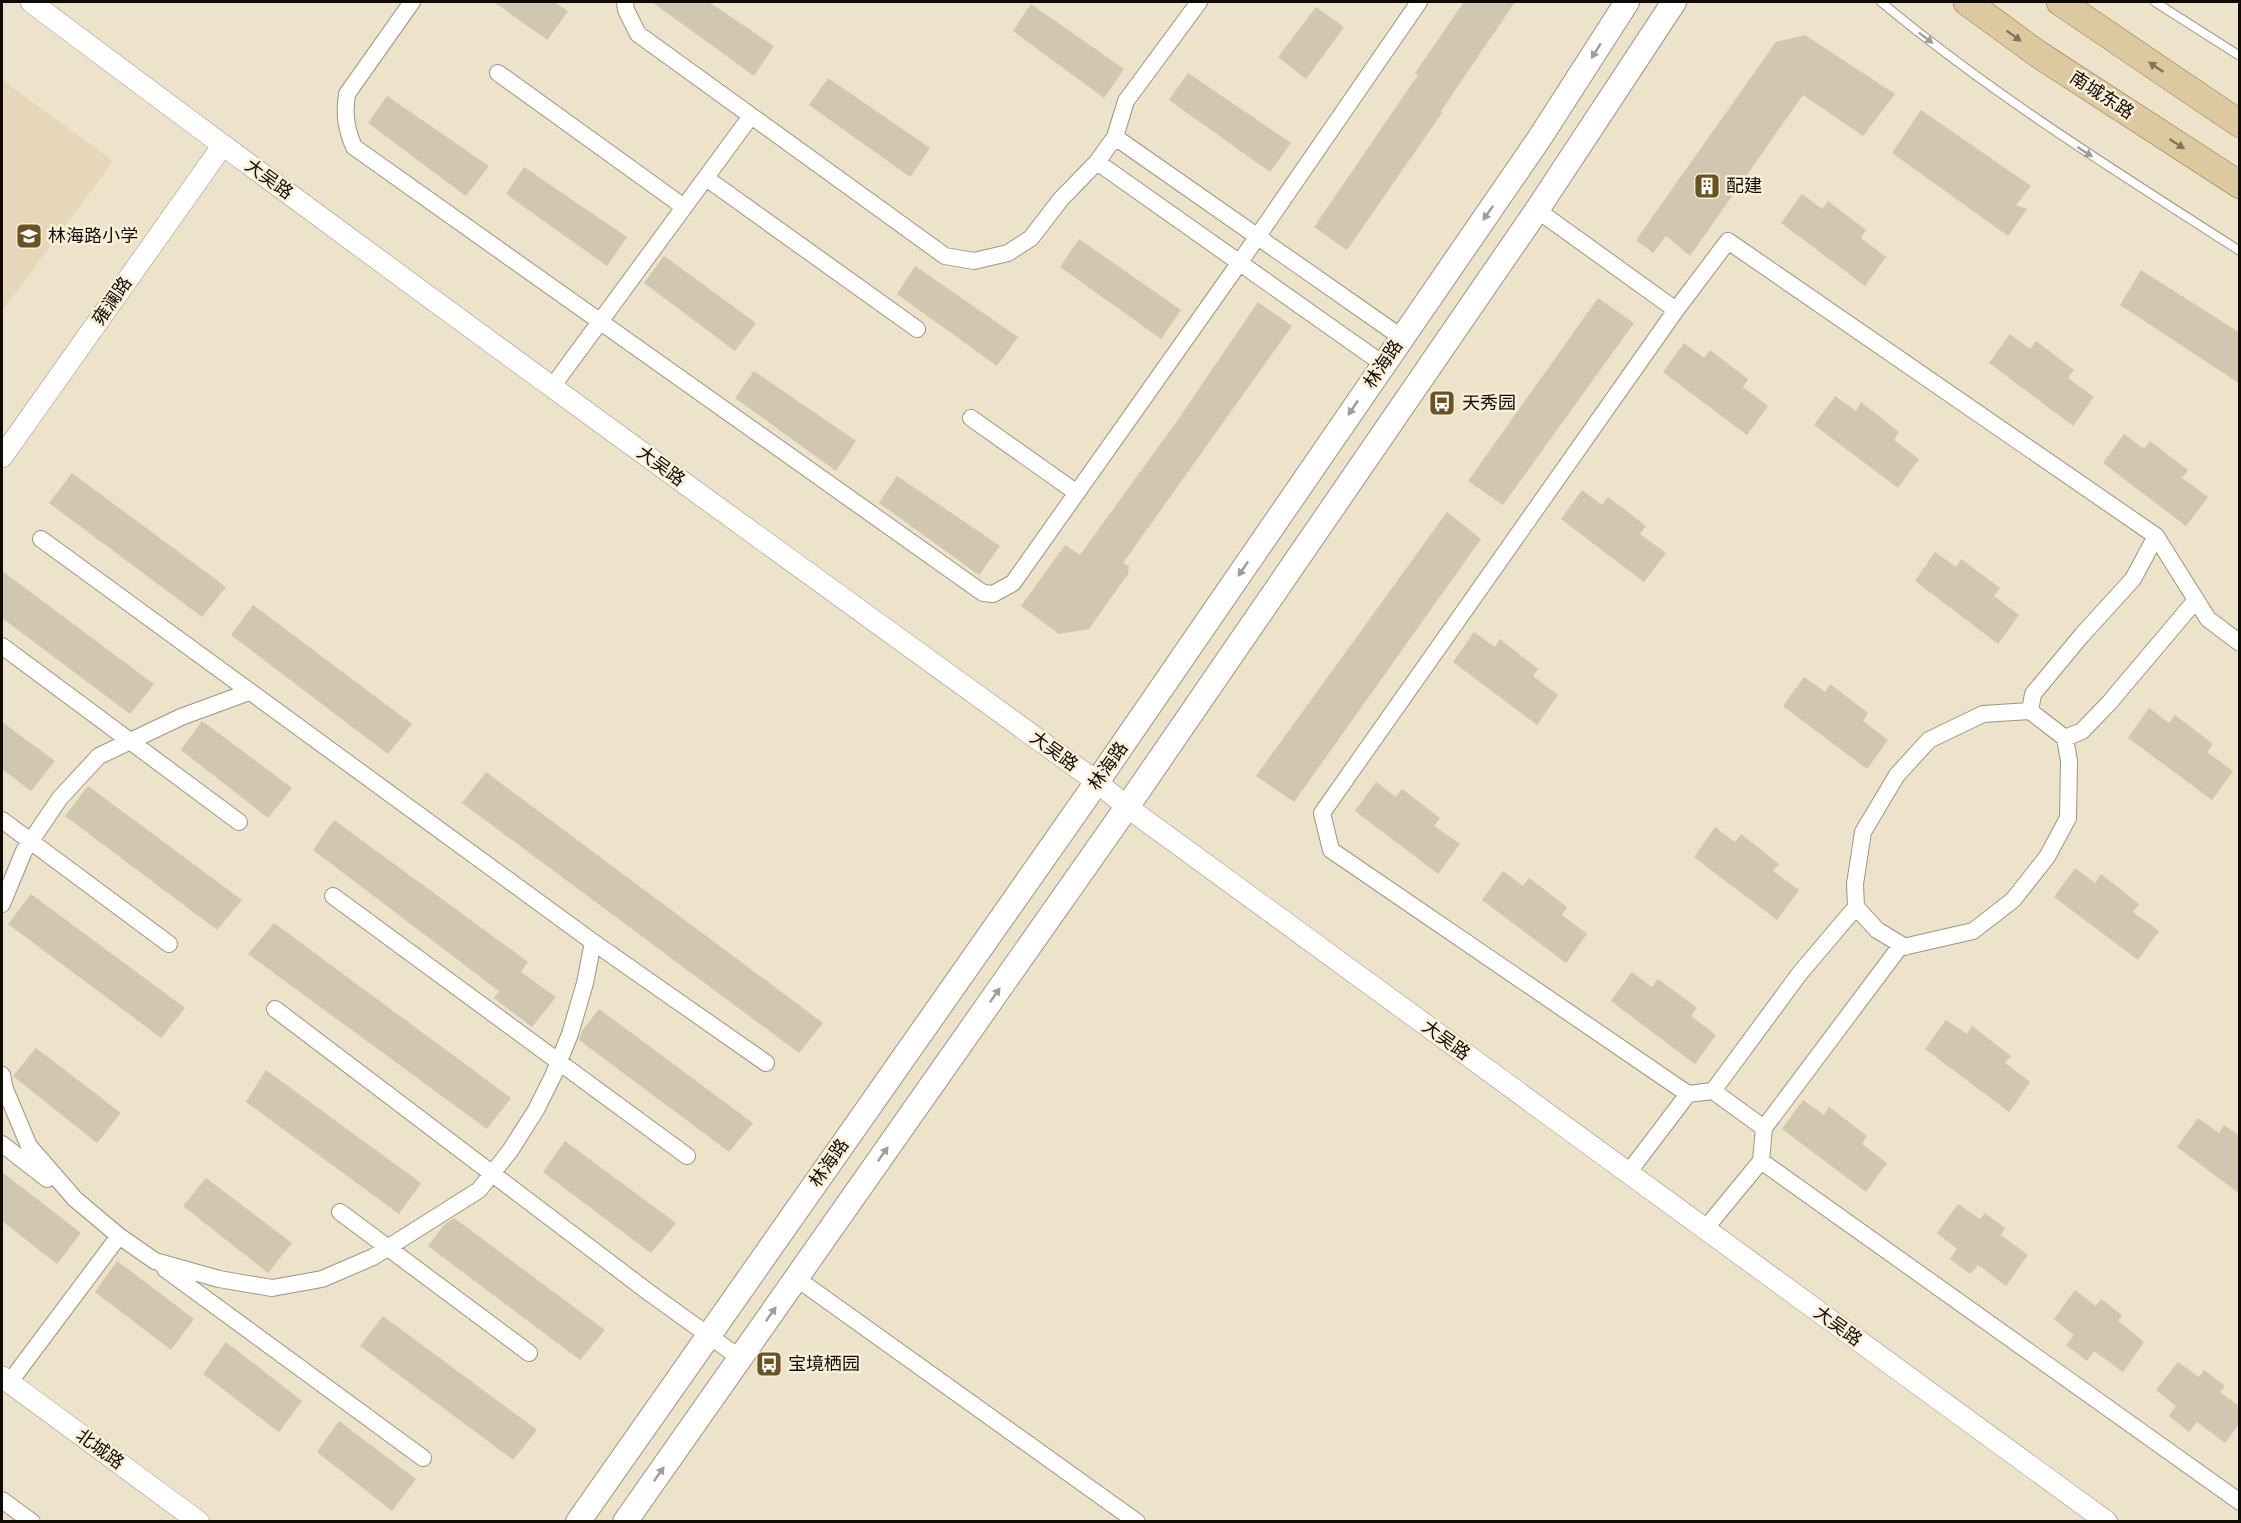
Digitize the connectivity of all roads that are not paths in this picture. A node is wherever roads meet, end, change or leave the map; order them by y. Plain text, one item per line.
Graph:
1 (31, 2) edge
2 (412, 2) edge
3 (625, 2) edge
4 (1199, 2) edge
5 (1419, 2) edge
6 (1627, 2) edge
7 (1674, 2) edge
8 (1881, 2) edge
9 (1967, 2) edge
10 (2060, 2) edge
11 (2155, 2) edge
12 (2240, 56) edge
13 (498, 73) dead end
14 (751, 116) junction
15 (2240, 124) edge
16 (1114, 137) junction
17 (223, 145) junction
18 (1097, 162) junction
19 (706, 178) junction
20 (2240, 185) edge
21 (684, 207) junction
22 (1537, 210) junction
23 (1257, 236) junction
24 (2240, 251) edge
25 (1240, 262) junction
26 (1676, 310) junction
27 (600, 321) junction
28 (917, 329) dead end
29 (1401, 337) junction
30 (1383, 364) junction
31 (552, 387) junction
32 (971, 418) dead end
33 (2, 457) edge
34 (1077, 493) junction
35 (2156, 536) junction
36 (41, 539) dead end
37 (2196, 600) junction
38 (2240, 643) edge
39 (2, 646) edge
40 (249, 692) junction
41 (2030, 711) junction
42 (2065, 738) junction
43 (130, 741) junction
44 (1097, 782) junction
45 (1127, 807) junction
46 (2, 820) edge
47 (239, 822) dead end
48 (30, 841) junction
49 (333, 896) dead end
50 (2, 904) edge
51 (1856, 907) junction
52 (592, 942) junction
53 (169, 944) dead end
54 (1905, 947) junction
55 (275, 1009) dead end
56 (558, 1063) junction
57 (766, 1063) dead end
58 (2, 1075) edge
59 (1713, 1091) junction
60 (1688, 1094) junction
61 (1764, 1128) junction
62 (2, 1144) edge
63 (687, 1156) dead end
64 (1761, 1161) junction
65 (493, 1172) junction
66 (1628, 1173) junction
67 (75, 1199) junction
68 (340, 1212) dead end
69 (1705, 1229) junction
70 (118, 1236) junction
71 (388, 1248) junction
72 (155, 1261) junction
73 (796, 1278) junction
74 (708, 1334) junction
75 (529, 1353) dead end
76 (740, 1358) junction
77 (5, 1380) edge
78 (423, 1458) dead end
79 (2, 1500) edge
80 (2240, 1502) edge
81 (32, 1521) edge
82 (199, 1521) edge
83 (578, 1521) edge
84 (625, 1521) edge
85 (1137, 1521) edge
86 (2107, 1521) edge

1 - 17 street, 大吴路
2 - 27 street
3 - 14 street
4 - 16 street
5 - 23 street
6 -> 29 main road, 林海路
7 - 22 main road
8 -> 24 lane
9 -> 20 main road, 南城东路
15 -> 10 main road
11 - 12 lane
13 - 21 street
14 - 18 street
14 - 19 street
16 - 18 street
16 - 23 street
17 - 31 street, 大吴路
17 - 33 street, 雍澜路
18 - 25 street
19 - 21 street
19 - 28 street
21 - 27 street
22 - 26 street
22 - 45 main road
23 - 25 street
23 - 29 street
25 - 30 street
25 - 34 street
26 - 35 street
26 - 60 street
27 - 31 street
27 - 34 street
29 - 30 main road, 林海路
30 -> 44 main road, 林海路
31 - 44 street, 大吴路
32 - 34 street
35 - 37 street
35 - 41 street
36 - 40 street
37 - 38 street
37 - 42 street
39 - 43 street
40 - 43 street
40 - 52 street
41 - 42 street
41 - 51 street
42 - 54 street
43 - 47 street
43 - 48 street
44 - 45 street, 大吴路
44 - 74 main road, 林海路
45 - 66 street, 大吴路
73 -> 45 main road
46 - 48 street
48 - 50 street
48 - 53 street
49 - 56 street
51 - 54 street
51 - 59 street
52 - 56 street
52 - 57 street
54 - 61 street
55 - 65 street
56 - 63 street
56 - 65 street
58 - 67 street
59 - 60 street
59 - 61 street
60 - 66 street
61 - 64 street
62 - 67 street
64 - 69 street
64 - 80 street
65 - 71 street
65 - 74 street
66 - 69 street, 大吴路
67 - 70 street
68 - 71 street
69 - 86 street, 大吴路
70 - 72 street
70 - 77 street
71 - 72 street
71 - 75 street
72 - 78 street
76 -> 73 main road
73 - 85 street
74 - 76 street
74 - 83 main road, 林海路
84 -> 76 main road
77 - 82 street, 北城路
79 - 81 street

